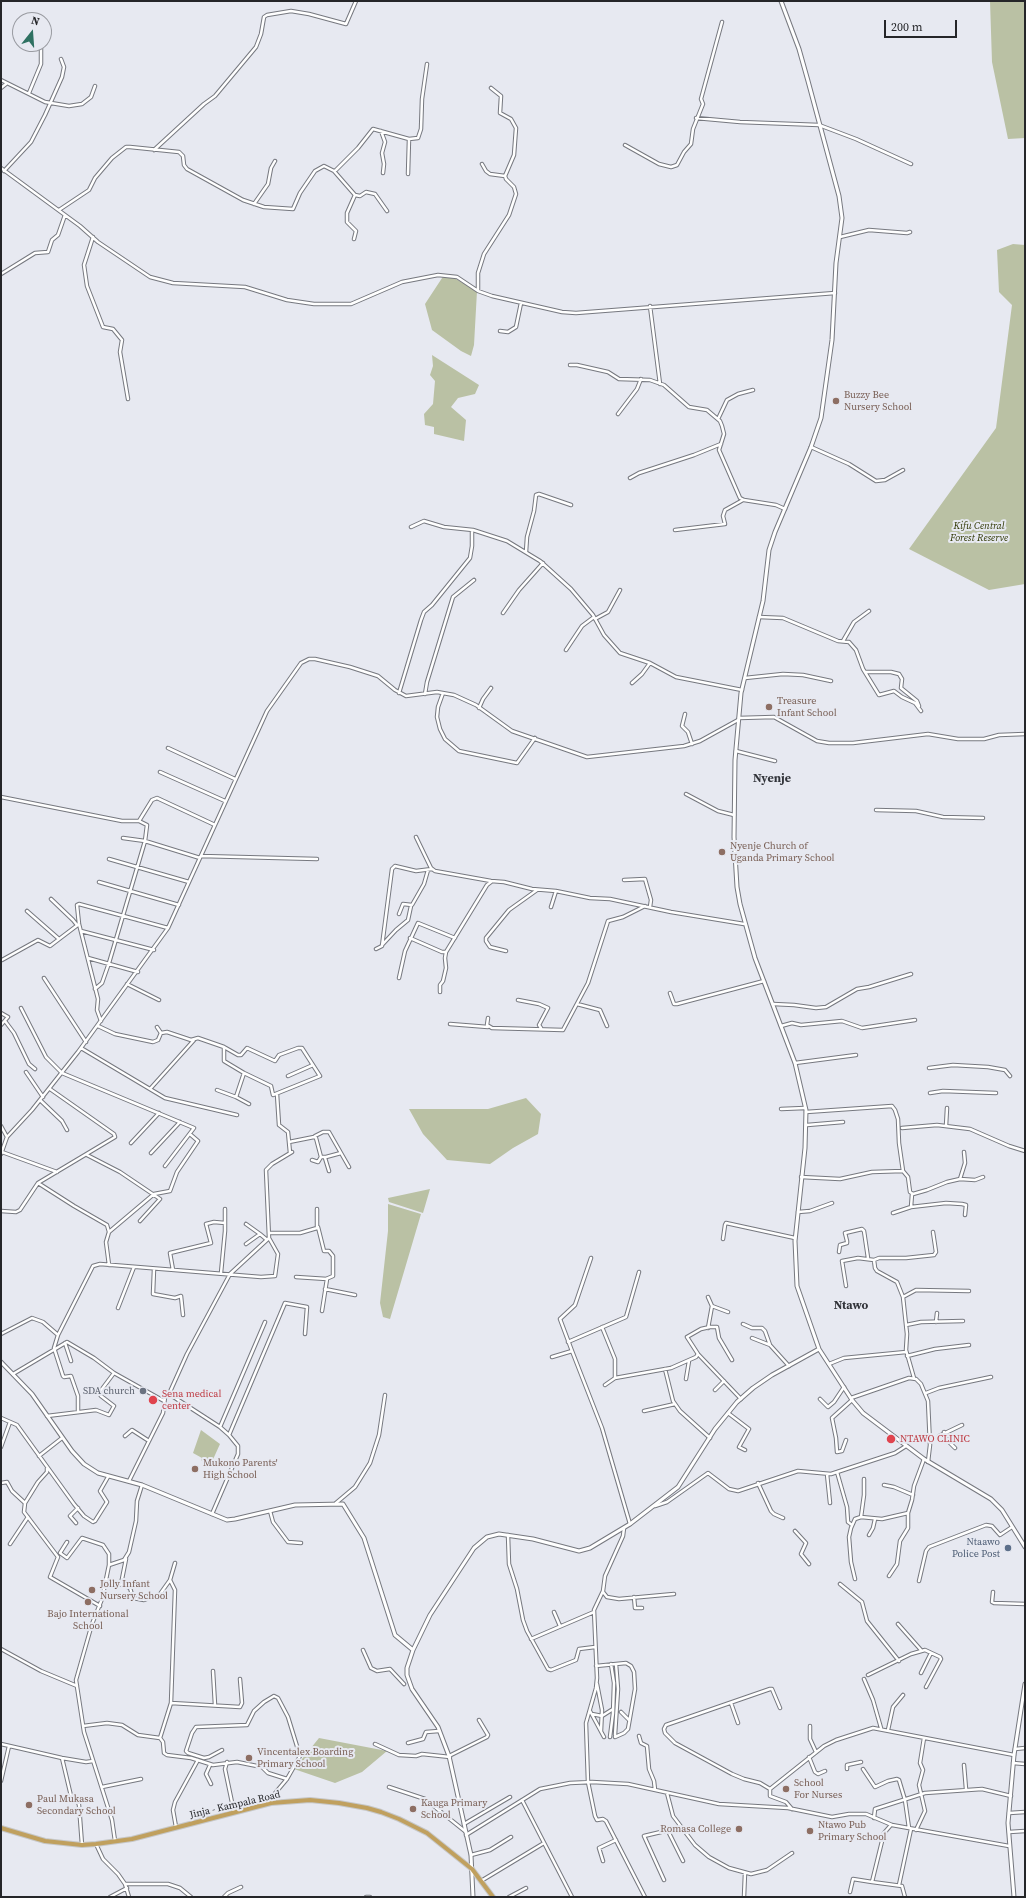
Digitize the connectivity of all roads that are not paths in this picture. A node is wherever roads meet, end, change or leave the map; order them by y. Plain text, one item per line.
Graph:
1 (356, 1) edge
2 (781, 1) edge
3 (722, 22) dead end
4 (41, 52) edge
5 (61, 59) dead end
6 (427, 64) dead end
7 (1, 80) edge
8 (6, 84) junction
9 (95, 86) dead end
10 (1, 88) edge
11 (491, 88) dead end
12 (29, 93) junction
13 (50, 104) junction
14 (696, 118) junction
15 (819, 125) junction
16 (381, 131) junction
17 (409, 139) junction
18 (625, 144) dead end
19 (154, 150) junction
20 (275, 161) dead end
21 (482, 164) dead end
22 (911, 164) dead end
23 (1, 168) edge
24 (4, 171) junction
25 (334, 171) junction
26 (383, 173) dead end
27 (408, 174) dead end
28 (505, 176) junction
29 (355, 194) junction
30 (254, 204) junction
31 (59, 210) junction
32 (387, 210) dead end
33 (65, 215) junction
34 (910, 232) dead end
35 (93, 237) junction
36 (840, 237) junction
37 (354, 239) dead end
38 (1, 274) edge
39 (478, 291) junction
40 (836, 293) junction
41 (521, 303) junction
42 (650, 306) junction
43 (500, 331) dead end
44 (570, 365) dead end
45 (641, 379) junction
46 (660, 384) junction
47 (753, 390) dead end
48 (128, 399) dead end
49 (618, 414) dead end
50 (718, 420) junction
51 (721, 444) junction
52 (811, 447) junction
53 (903, 470) dead end
54 (630, 478) dead end
55 (744, 500) junction
56 (571, 505) dead end
57 (785, 509) junction
58 (411, 527) dead end
59 (472, 530) junction
60 (675, 530) dead end
61 (526, 552) junction
62 (542, 562) junction
63 (474, 580) dead end
64 (620, 590) dead end
65 (869, 611) dead end
66 (503, 613) dead end
67 (759, 617) junction
68 (595, 618) junction
69 (843, 640) junction
70 (566, 650) dead end
71 (650, 663) junction
72 (865, 672) junction
73 (745, 678) junction
74 (831, 681) dead end
75 (632, 683) dead end
76 (491, 688) dead end
77 (742, 690) junction
78 (399, 693) junction
79 (442, 693) junction
80 (425, 694) junction
81 (919, 706) junction
82 (479, 708) junction
83 (921, 710) dead end
84 (685, 714) dead end
85 (738, 719) junction
86 (1025, 734) edge
87 (535, 738) junction
88 (692, 744) junction
89 (168, 748) dead end
90 (736, 751) junction
91 (775, 761) dead end
92 (160, 772) dead end
93 (236, 779) junction
94 (686, 794) dead end
95 (1, 797) edge
96 (225, 801) junction
97 (876, 810) dead end
98 (734, 815) junction
99 (983, 818) dead end
100 (139, 821) junction
101 (215, 825) junction
102 (416, 836) dead end
103 (124, 838) dead end
104 (145, 841) junction
105 (200, 857) junction
106 (109, 859) dead end
107 (317, 859) dead end
108 (138, 866) junction
109 (432, 869) junction
110 (428, 870) junction
111 (624, 880) dead end
112 (99, 882) dead end
113 (189, 882) junction
114 (491, 882) junction
115 (129, 890) junction
116 (538, 890) junction
117 (556, 891) junction
118 (51, 899) dead end
119 (179, 905) junction
120 (411, 906) junction
121 (645, 906) junction
122 (551, 907) dead end
123 (650, 907) junction
124 (27, 911) dead end
125 (399, 914) dead end
126 (123, 915) junction
127 (744, 924) junction
128 (78, 925) junction
129 (168, 928) junction
130 (81, 931) junction
131 (410, 938) junction
132 (455, 938) junction
133 (59, 939) junction
134 (115, 939) junction
135 (382, 946) junction
136 (376, 949) dead end
137 (154, 950) junction
138 (506, 951) dead end
139 (446, 952) junction
140 (88, 958) junction
141 (2, 960) dead end
142 (109, 963) junction
143 (138, 972) junction
144 (911, 974) dead end
145 (44, 978) dead end
146 (399, 978) dead end
147 (764, 981) junction
148 (127, 984) junction
149 (95, 989) junction
150 (440, 992) dead end
151 (670, 993) dead end
152 (159, 1000) dead end
153 (518, 1000) dead end
154 (577, 1004) junction
155 (772, 1004) junction
156 (21, 1008) dead end
157 (1, 1013) edge
158 (488, 1018) dead end
159 (915, 1020) dead end
160 (5, 1021) junction
161 (101, 1022) junction
162 (450, 1024) dead end
163 (1, 1025) edge
164 (98, 1026) junction
165 (607, 1026) dead end
166 (781, 1026) junction
167 (157, 1027) dead end
168 (489, 1027) junction
169 (541, 1028) junction
170 (161, 1033) junction
171 (195, 1039) junction
172 (86, 1042) junction
173 (224, 1047) junction
174 (81, 1048) junction
175 (856, 1055) dead end
176 (795, 1063) junction
177 (313, 1065) junction
178 (929, 1068) dead end
179 (35, 1069) dead end
180 (26, 1072) dead end
181 (62, 1073) junction
182 (244, 1073) junction
183 (288, 1076) dead end
184 (1010, 1076) dead end
185 (50, 1089) junction
186 (150, 1089) junction
187 (217, 1090) dead end
188 (930, 1093) dead end
189 (277, 1094) junction
190 (996, 1094) dead end
191 (43, 1097) junction
192 (236, 1097) junction
193 (40, 1100) junction
194 (249, 1104) dead end
195 (805, 1108) junction
196 (947, 1108) dead end
197 (781, 1109) dead end
198 (806, 1112) junction
199 (159, 1113) junction
200 (237, 1115) dead end
201 (180, 1122) junction
202 (843, 1122) dead end
203 (807, 1125) junction
204 (1, 1126) edge
205 (946, 1126) junction
206 (902, 1128) dead end
207 (67, 1130) dead end
208 (191, 1135) junction
209 (7, 1137) junction
210 (314, 1137) junction
211 (289, 1142) junction
212 (131, 1143) dead end
213 (1025, 1151) edge
214 (964, 1152) dead end
215 (1, 1153) edge
216 (151, 1153) dead end
217 (341, 1153) junction
218 (86, 1155) junction
219 (321, 1157) junction
220 (325, 1157) junction
221 (312, 1160) dead end
222 (165, 1166) dead end
223 (349, 1167) dead end
224 (329, 1170) dead end
225 (903, 1171) junction
226 (57, 1172) junction
227 (801, 1177) junction
228 (983, 1177) dead end
229 (960, 1179) junction
230 (38, 1183) junction
231 (154, 1194) junction
232 (912, 1194) junction
233 (832, 1203) dead end
234 (912, 1207) junction
235 (318, 1209) dead end
236 (225, 1210) dead end
237 (1, 1211) edge
238 (797, 1212) junction
239 (893, 1213) dead end
240 (965, 1215) dead end
241 (140, 1222) dead end
242 (225, 1223) junction
243 (246, 1224) dead end
244 (318, 1227) junction
245 (109, 1232) junction
246 (934, 1232) dead end
247 (269, 1233) junction
248 (260, 1234) junction
249 (795, 1238) junction
250 (267, 1239) junction
251 (723, 1239) dead end
252 (246, 1244) dead end
253 (838, 1252) dead end
254 (591, 1258) dead end
255 (868, 1258) junction
256 (874, 1260) junction
257 (109, 1265) junction
258 (134, 1267) junction
259 (154, 1269) junction
260 (173, 1270) junction
261 (639, 1272) dead end
262 (221, 1273) junction
263 (230, 1274) junction
264 (296, 1277) dead end
265 (326, 1279) junction
266 (846, 1286) dead end
267 (325, 1289) junction
268 (968, 1291) dead end
269 (355, 1295) dead end
270 (708, 1297) dead end
271 (903, 1297) junction
272 (712, 1306) junction
273 (118, 1308) dead end
274 (322, 1311) dead end
275 (728, 1312) dead end
276 (937, 1313) dead end
277 (183, 1316) dead end
278 (963, 1321) dead end
279 (265, 1322) dead end
280 (936, 1322) junction
281 (743, 1324) dead end
282 (906, 1325) junction
283 (602, 1327) junction
284 (708, 1328) junction
285 (1, 1334) edge
286 (305, 1334) dead end
287 (58, 1335) junction
288 (752, 1338) dead end
289 (568, 1342) junction
290 (64, 1343) junction
291 (770, 1345) junction
292 (969, 1345) dead end
293 (54, 1348) junction
294 (819, 1349) junction
295 (572, 1351) junction
296 (906, 1352) junction
297 (698, 1354) junction
298 (907, 1356) junction
299 (552, 1357) dead end
300 (690, 1360) junction
301 (732, 1360) dead end
302 (71, 1361) dead end
303 (1, 1362) edge
304 (829, 1364) junction
305 (789, 1366) junction
306 (665, 1369) junction
307 (114, 1373) junction
308 (13, 1374) junction
309 (991, 1377) dead end
310 (614, 1378) junction
311 (914, 1378) junction
312 (686, 1379) dead end
313 (724, 1381) junction
314 (605, 1385) dead end
315 (844, 1387) junction
316 (714, 1390) dead end
317 (926, 1393) junction
318 (169, 1394) junction
319 (385, 1394) dead end
320 (741, 1399) junction
321 (820, 1399) dead end
322 (852, 1399) junction
323 (164, 1402) junction
324 (675, 1404) junction
325 (644, 1411) dead end
326 (78, 1412) junction
327 (727, 1413) junction
328 (47, 1416) junction
329 (1, 1418) edge
330 (10, 1422) junction
331 (962, 1425) dead end
332 (220, 1427) junction
333 (944, 1432) junction
334 (229, 1435) junction
335 (125, 1436) dead end
336 (939, 1436) dead end
337 (62, 1438) junction
338 (710, 1438) junction
339 (846, 1440) dead end
340 (149, 1441) junction
341 (906, 1446) junction
342 (1, 1447) edge
343 (955, 1448) dead end
344 (745, 1450) dead end
345 (39, 1456) junction
346 (924, 1459) junction
347 (928, 1462) junction
348 (47, 1467) junction
349 (837, 1472) junction
350 (827, 1474) junction
351 (108, 1476) junction
352 (864, 1479) dead end
353 (129, 1481) junction
354 (1, 1483) edge
355 (758, 1483) junction
356 (142, 1485) junction
357 (884, 1485) dead end
358 (913, 1495) junction
359 (26, 1503) junction
360 (336, 1503) junction
361 (830, 1504) dead end
362 (655, 1506) junction
363 (78, 1508) junction
364 (270, 1511) junction
365 (908, 1513) junction
366 (212, 1514) junction
367 (28, 1517) junction
368 (861, 1517) junction
369 (783, 1518) dead end
370 (875, 1519) junction
371 (76, 1523) dead end
372 (630, 1524) junction
373 (852, 1525) junction
374 (1012, 1527) junction
375 (624, 1528) junction
376 (796, 1531) dead end
377 (508, 1535) junction
378 (869, 1535) dead end
379 (67, 1542) dead end
380 (301, 1543) dead end
381 (10, 1544) dead end
382 (1025, 1547) edge
383 (126, 1558) junction
384 (175, 1563) dead end
385 (809, 1564) dead end
386 (109, 1566) junction
387 (889, 1576) dead end
388 (106, 1579) junction
389 (855, 1579) dead end
390 (170, 1580) junction
391 (919, 1581) dead end
392 (121, 1584) junction
393 (840, 1584) dead end
394 (603, 1591) junction
395 (993, 1592) dead end
396 (674, 1594) dead end
397 (634, 1597) junction
398 (1025, 1604) edge
399 (100, 1606) junction
400 (642, 1608) dead end
401 (554, 1612) dead end
402 (594, 1612) junction
403 (898, 1624) dead end
404 (560, 1626) junction
405 (532, 1639) junction
406 (595, 1647) junction
407 (1, 1649) edge
408 (364, 1650) dead end
409 (413, 1650) junction
410 (921, 1650) junction
411 (931, 1653) junction
412 (899, 1661) junction
413 (611, 1664) junction
414 (616, 1664) junction
415 (596, 1666) junction
416 (213, 1671) dead end
417 (921, 1673) dead end
418 (868, 1675) dead end
419 (240, 1678) dead end
420 (864, 1679) dead end
421 (597, 1682) junction
422 (404, 1684) dead end
423 (1025, 1684) edge
424 (77, 1686) junction
425 (926, 1686) dead end
426 (903, 1695) dead end
427 (171, 1703) junction
428 (731, 1703) junction
429 (215, 1705) junction
430 (780, 1708) dead end
431 (613, 1709) junction
432 (589, 1711) junction
433 (621, 1712) dead end
434 (592, 1714) junction
435 (602, 1716) junction
436 (479, 1720) dead end
437 (629, 1720) junction
438 (738, 1723) dead end
439 (83, 1726) junction
440 (810, 1726) dead end
441 (881, 1729) junction
442 (439, 1730) junction
443 (888, 1730) junction
444 (601, 1731) junction
445 (639, 1736) dead end
446 (604, 1737) dead end
447 (610, 1737) dead end
448 (160, 1738) junction
449 (924, 1738) junction
450 (408, 1743) dead end
451 (1, 1744) edge
452 (375, 1744) dead end
453 (9, 1746) junction
454 (1025, 1748) edge
455 (1015, 1749) junction
456 (222, 1750) dead end
457 (816, 1752) junction
458 (1014, 1755) junction
459 (450, 1756) junction
460 (809, 1757) junction
461 (62, 1758) junction
462 (198, 1760) junction
463 (93, 1761) junction
464 (226, 1762) junction
465 (862, 1762) dead end
466 (1014, 1762) junction
467 (1025, 1764) edge
468 (210, 1765) junction
469 (964, 1765) dead end
470 (2, 1767) edge
471 (847, 1769) dead end
472 (864, 1769) dead end
473 (825, 1771) dead end
474 (140, 1779) dead end
475 (287, 1779) junction
476 (1, 1781) edge
477 (588, 1782) junction
478 (211, 1784) dead end
479 (102, 1787) junction
480 (389, 1787) dead end
481 (770, 1789) junction
482 (966, 1789) junction
483 (655, 1790) junction
484 (667, 1793) junction
485 (922, 1794) junction
486 (1011, 1796) junction
487 (510, 1797) dead end
488 (522, 1800) junction
489 (905, 1800) junction
490 (271, 1803) junction
491 (792, 1809) junction
492 (234, 1812) junction
493 (1025, 1812) edge
494 (1009, 1813) junction
495 (874, 1818) junction
496 (463, 1824) junction
497 (892, 1825) junction
498 (176, 1827) junction
499 (682, 1827) junction
500 (1, 1828) edge
501 (910, 1829) junction
502 (916, 1830) junction
503 (668, 1831) junction
504 (1025, 1831) edge
505 (1008, 1832) junction
506 (466, 1834) junction
507 (511, 1837) dead end
508 (616, 1840) junction
509 (116, 1842) junction
510 (544, 1843) junction
511 (96, 1844) junction
512 (82, 1845) junction
513 (1009, 1846) junction
514 (792, 1853) dead end
515 (470, 1855) junction
516 (603, 1861) dead end
517 (684, 1861) dead end
518 (472, 1870) junction
519 (745, 1873) junction
520 (664, 1880) dead end
521 (481, 1881) junction
522 (872, 1882) junction
523 (125, 1884) junction
524 (899, 1885) junction
525 (241, 1887) dead end
526 (126, 1888) junction
527 (526, 1888) dead end
528 (850, 1892) dead end
529 (110, 1897) edge
530 (129, 1897) edge
531 (190, 1897) edge
532 (224, 1897) edge
533 (366, 1897) edge
534 (370, 1897) edge
535 (473, 1897) edge
536 (493, 1897) edge
537 (508, 1897) edge
538 (572, 1897) edge
539 (645, 1897) edge
540 (744, 1897) edge
541 (905, 1897) edge
542 (1014, 1897) edge

1 - 19 street
2 - 15 street
3 - 14 street
4 - 12 street
5 - 13 street
6 - 17 street
7 - 8 street
8 - 10 street
8 - 12 street
9 - 13 street
11 - 28 street
12 - 13 street
13 - 24 street
14 - 15 street
14 - 18 street
15 - 22 street
15 - 36 street
16 - 17 street
16 - 25 street
16 - 26 street
17 - 27 street
19 - 30 street
19 - 31 street
20 - 30 street
21 - 28 street
23 - 24 street
24 - 31 street
25 - 29 street
25 - 30 street
28 - 39 street
29 - 32 street
29 - 37 street
31 - 33 street
33 - 35 street
33 - 38 street
34 - 36 street
35 - 39 street
35 - 48 street
36 - 40 street
39 - 41 street
40 - 42 street
40 - 52 street
41 - 42 street
41 - 43 street
42 - 46 street
44 - 45 street
45 - 46 street
45 - 49 street
46 - 50 street
47 - 50 street
50 - 51 street
51 - 54 street
51 - 55 street
52 - 53 street
52 - 57 street
55 - 57 street
55 - 60 street
56 - 61 street
57 - 67 street
58 - 59 street
59 - 61 street
59 - 78 street
61 - 62 street
62 - 66 street
62 - 68 street
63 - 80 street
64 - 68 street
65 - 69 street
67 - 69 street
67 - 73 street
68 - 70 street
68 - 71 street
69 - 72 street
71 - 75 street
71 - 77 street
72 - 81 street
72 - 81 street
73 - 74 street
73 - 77 street
76 - 82 street
77 - 85 street
78 - 80 street
78 - 93 street
79 - 80 street
79 - 82 street
79 - 87 street
81 - 83 street
82 - 87 street
84 - 88 street
85 - 86 street
85 - 88 street
85 - 90 street
87 - 88 street
89 - 93 street
90 - 91 street
90 - 98 street
92 - 96 street
93 - 96 street
94 - 98 street
95 - 100 street
96 - 101 street
97 - 99 street
98 - 127 street
100 - 101 street
100 - 104 street
101 - 105 street
102 - 109 street
103 - 104 street
104 - 105 street
104 - 108 street
105 - 107 street
105 - 113 street
106 - 108 street
108 - 113 street
108 - 115 street
109 - 110 street
109 - 114 street
110 - 120 street
110 - 135 street
111 - 123 street
112 - 115 street
113 - 119 street
114 - 116 street
114 - 132 street
115 - 119 street
115 - 126 street
116 - 117 street
116 - 138 street
117 - 121 street
117 - 122 street
118 - 128 street
119 - 129 street
120 - 125 street
120 - 135 street
121 - 123 street
121 - 154 street
123 - 127 street
124 - 133 street
126 - 128 street
126 - 129 street
126 - 134 street
127 - 147 street
128 - 130 street
128 - 133 street
129 - 137 street
130 - 134 street
130 - 140 street
131 - 132 street
131 - 139 street
131 - 146 street
132 - 139 street
133 - 141 street
134 - 137 street
134 - 142 street
135 - 136 street
137 - 143 street
139 - 150 street
140 - 142 street
140 - 149 street
142 - 143 street
142 - 149 street
143 - 148 street
144 - 155 street
145 - 172 street
147 - 151 street
147 - 155 street
148 - 152 street
148 - 161 street
149 - 161 street
153 - 169 street
154 - 165 street
154 - 169 street
155 - 166 street
156 - 181 street
157 - 160 street
158 - 168 street
159 - 166 street
160 - 163 street
160 - 179 street
161 - 164 street
162 - 168 street
164 - 170 street
164 - 172 street
166 - 176 street
167 - 170 street
168 - 169 street
170 - 171 street
171 - 173 street
171 - 186 street
172 - 174 street
173 - 177 street
173 - 182 street
174 - 181 street
174 - 186 street
175 - 176 street
176 - 195 street
177 - 183 street
177 - 189 street
178 - 184 street
180 - 191 street
181 - 185 street
181 - 199 street
182 - 189 street
182 - 192 street
185 - 191 street
185 - 218 street
186 - 200 street
187 - 192 street
188 - 190 street
189 - 211 street
191 - 193 street
192 - 194 street
193 - 207 street
193 - 209 street
195 - 197 street
195 - 198 street
196 - 205 street
198 - 203 street
198 - 225 street
199 - 201 street
199 - 212 street
201 - 208 street
201 - 216 street
202 - 203 street
203 - 227 street
204 - 209 street
205 - 206 street
205 - 213 street
208 - 222 street
208 - 231 street
209 - 215 street
210 - 211 street
210 - 217 street
210 - 219 street
211 - 247 street
214 - 229 street
215 - 226 street
217 - 220 street
217 - 223 street
218 - 226 street
218 - 231 street
219 - 220 street
219 - 221 street
220 - 224 street
225 - 227 street
225 - 232 street
226 - 230 street
227 - 238 street
228 - 229 street
229 - 232 street
230 - 237 street
230 - 245 street
231 - 241 street
231 - 245 street
232 - 234 street
233 - 238 street
234 - 239 street
234 - 240 street
235 - 244 street
236 - 242 street
238 - 249 street
242 - 260 street
242 - 262 street
243 - 248 street
244 - 247 street
244 - 265 street
245 - 257 street
246 - 256 street
247 - 250 street
248 - 250 street
248 - 252 street
249 - 251 street
249 - 294 street
250 - 263 street
250 - 263 street
253 - 255 street
254 - 289 street
255 - 256 street
255 - 266 street
256 - 271 street
257 - 258 street
257 - 287 street
258 - 259 street
258 - 273 street
259 - 260 street
259 - 277 street
260 - 262 street
261 - 283 street
262 - 263 street
263 - 318 street
264 - 265 street
265 - 267 street
267 - 269 street
267 - 274 street
268 - 271 street
270 - 272 street
271 - 282 street
272 - 275 street
272 - 284 street
276 - 280 street
278 - 280 street
279 - 332 street
280 - 282 street
281 - 291 street
282 - 296 street
283 - 289 street
283 - 310 street
284 - 297 street
284 - 301 street
285 - 287 street
286 - 334 street
287 - 293 street
288 - 291 street
289 - 295 street
290 - 293 street
290 - 302 street
290 - 307 street
291 - 305 street
292 - 298 street
293 - 308 street
293 - 326 street
294 - 304 street
294 - 305 street
295 - 299 street
295 - 372 street
296 - 298 street
296 - 304 street
297 - 300 street
297 - 313 street
298 - 311 street
300 - 306 street
300 - 312 street
303 - 308 street
304 - 315 street
305 - 320 street
306 - 310 street
306 - 324 street
307 - 323 street
307 - 326 street
308 - 328 street
309 - 317 street
310 - 314 street
311 - 317 street
311 - 322 street
313 - 316 street
313 - 320 street
315 - 321 street
315 - 322 street
317 - 347 street
318 - 323 street
318 - 332 street
319 - 360 street
320 - 327 street
322 - 339 street
322 - 341 street
323 - 340 street
324 - 325 street
324 - 338 street
326 - 328 street
327 - 338 street
327 - 344 street
328 - 337 street
329 - 330 street
330 - 342 street
330 - 345 street
331 - 333 street
332 - 334 street
333 - 336 street
333 - 343 street
334 - 366 street
335 - 340 street
337 - 345 street
337 - 351 street
338 - 362 street
340 - 353 street
341 - 346 street
341 - 349 street
345 - 348 street
346 - 347 street
346 - 358 street
347 - 374 street
348 - 359 street
348 - 363 street
349 - 350 street
349 - 373 street
350 - 355 street
350 - 361 street
351 - 353 street
351 - 363 street
352 - 368 street
353 - 356 street
354 - 359 street
355 - 362 street
355 - 369 street
356 - 366 street
356 - 383 street
357 - 358 street
358 - 365 street
359 - 367 street
360 - 364 street
360 - 409 street
362 - 372 street
363 - 371 street
364 - 366 street
364 - 380 street
365 - 370 street
365 - 387 street
367 - 381 street
367 - 399 street
368 - 370 street
368 - 373 street
370 - 378 street
372 - 375 street
373 - 389 street
374 - 382 street
374 - 391 street
375 - 377 street
375 - 394 street
376 - 385 street
377 - 405 street
377 - 409 street
379 - 386 street
383 - 386 street
383 - 392 street
384 - 390 street
386 - 388 street
388 - 392 street
388 - 399 street
390 - 392 street
390 - 427 street
393 - 412 street
394 - 397 street
394 - 402 street
395 - 398 street
396 - 397 street
397 - 400 street
399 - 424 street
401 - 404 street
402 - 404 street
402 - 406 street
403 - 410 street
404 - 405 street
405 - 406 street
406 - 415 street
407 - 424 street
408 - 422 street
409 - 442 street
410 - 411 street
410 - 412 street
411 - 417 street
411 - 425 street
412 - 418 street
413 - 414 street
413 - 415 street
413 - 431 street
414 - 437 street
414 - 437 street
415 - 421 street
416 - 429 street
419 - 429 street
420 - 441 street
421 - 432 street
421 - 435 street
423 - 455 street
424 - 439 street
426 - 443 street
427 - 429 street
427 - 448 street
428 - 430 street
428 - 438 street
428 - 481 street
431 - 435 street
431 - 447 street
432 - 434 street
432 - 477 street
433 - 437 street
434 - 435 street
434 - 444 street
435 - 444 street
436 - 459 street
439 - 448 street
439 - 463 street
440 - 457 street
441 - 443 street
441 - 457 street
442 - 450 street
442 - 459 street
443 - 449 street
444 - 446 street
445 - 483 street
448 - 462 street
449 - 458 street
449 - 485 street
451 - 453 street
452 - 459 street
453 - 461 street
453 - 470 street
454 - 455 street
455 - 458 street
456 - 475 street
457 - 460 street
458 - 466 street
459 - 496 street
460 - 473 street
460 - 481 street
461 - 463 street
461 - 512 street
462 - 468 street
462 - 498 street
463 - 479 street
464 - 468 street
464 - 475 street
464 - 492 street
465 - 471 street
466 - 467 street
466 - 486 street
468 - 478 street
469 - 482 street
470 - 476 street
472 - 489 street
474 - 479 street
475 - 490 street
477 - 483 street
477 - 488 street
477 - 508 street
479 - 509 street
480 - 506 street
481 - 491 street
482 - 485 street
482 - 486 street
483 - 484 street
484 - 491 street
484 - 499 street
485 - 489 street
485 - 502 street
486 - 494 street
487 - 496 street
488 - 506 street
488 - 510 street
489 - 495 street
489 - 501 street
490 - 492 highway, Jinja - Kampala Road
490 - 518 highway, Jinja - Kampala Road
491 - 495 street
492 - 498 highway, Jinja - Kampala Road
493 - 494 street
494 - 505 street
495 - 497 street
496 - 506 street
497 - 501 street
497 - 522 street
498 - 509 highway, Jinja - Kampala Road
499 - 503 street
499 - 519 street
500 - 512 highway, Jinja - Kampala Road
501 - 502 street
501 - 524 street
502 - 513 street
503 - 517 street
503 - 520 street
504 - 505 street
505 - 513 street
506 - 515 street
507 - 515 street
508 - 516 street
508 - 539 street
509 - 511 highway, Jinja - Kampala Road
510 - 521 street
510 - 538 street
511 - 512 highway, Jinja - Kampala Road
511 - 523 street
513 - 542 street
514 - 519 street
515 - 518 street
518 - 521 highway, Jinja - Kampala Road
518 - 535 street
519 - 540 street
521 - 536 highway, Jinja - Kampala Road
522 - 524 street
522 - 528 street
523 - 526 street
523 - 531 street
524 - 541 street
525 - 532 street
526 - 529 street
526 - 530 street
527 - 537 street
533 - 534 street

